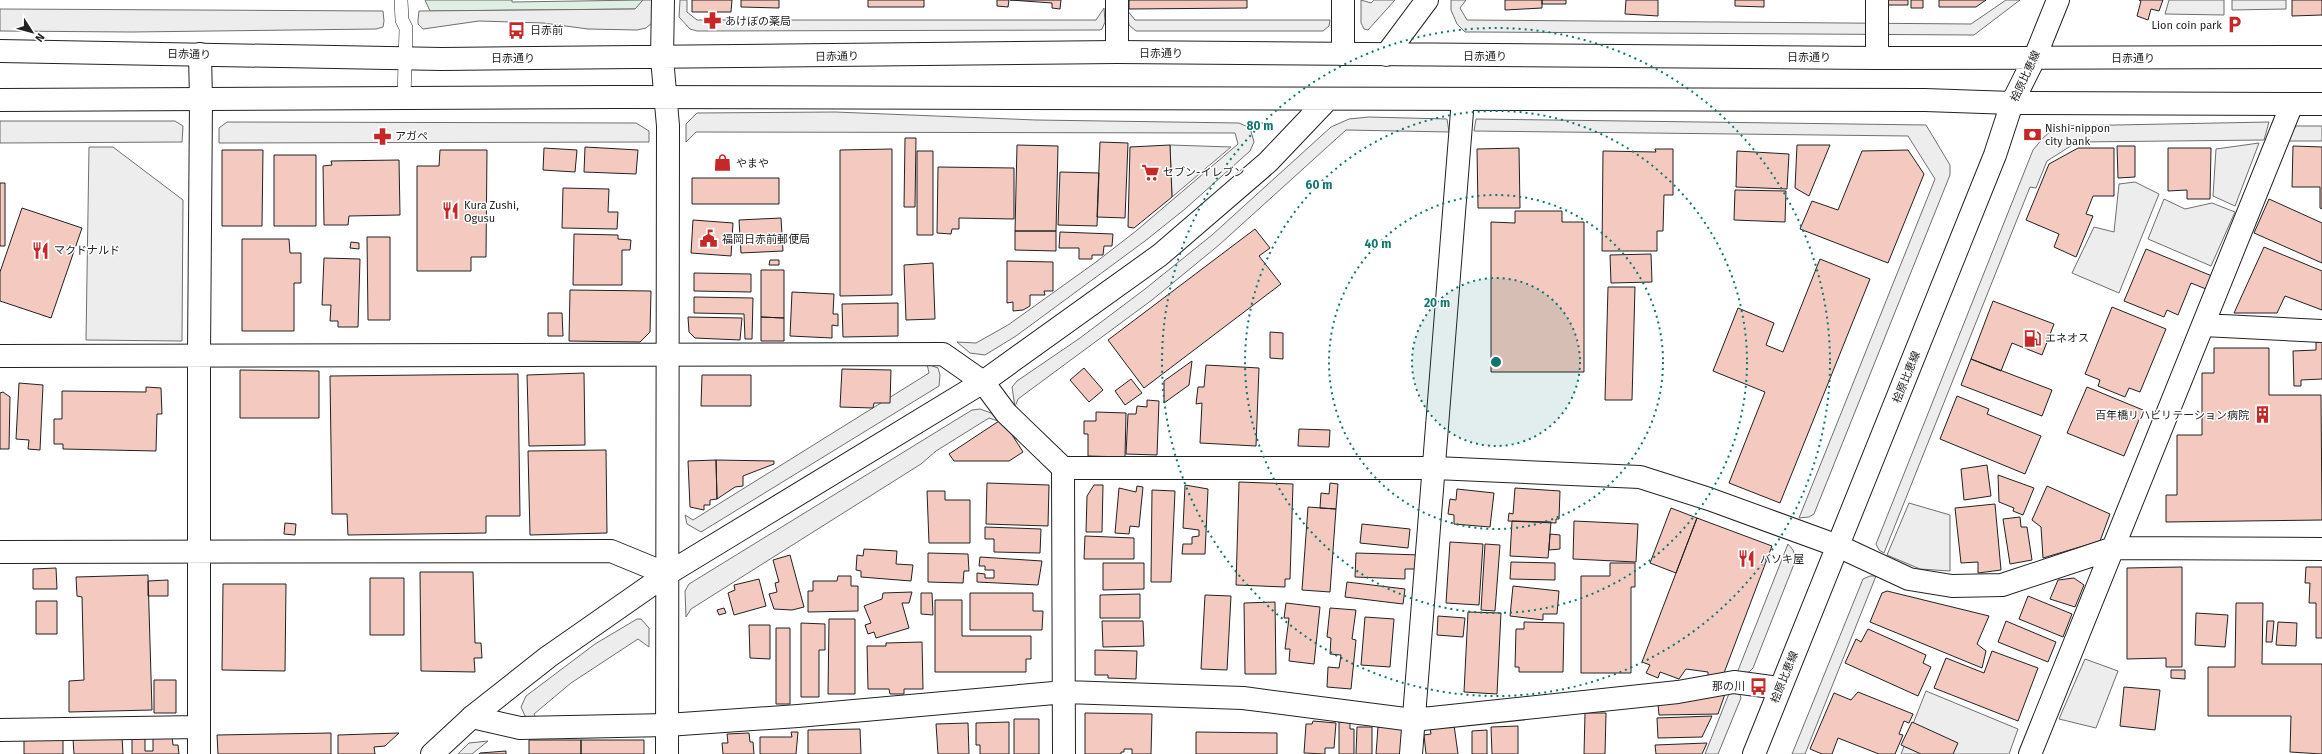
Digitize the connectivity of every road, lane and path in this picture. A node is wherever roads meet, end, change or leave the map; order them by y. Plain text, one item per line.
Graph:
1 (401, 0) edge
2 (663, 0) edge
3 (1117, 0) edge
4 (1343, 0) edge
5 (1427, 0) edge
6 (1877, 0) edge
7 (2058, 0) edge
8 (0, 50) edge
9 (1117, 52) junction
10 (200, 54) junction
11 (1343, 54) junction
12 (1386, 55) junction
13 (2035, 57) junction
14 (2322, 57) edge
15 (404, 58) junction
16 (662, 58) junction
17 (1877, 58) junction
18 (404, 98) junction
19 (667, 98) junction
20 (1328, 98) junction
21 (1463, 99) junction
22 (0, 100) edge
23 (202, 100) junction
24 (2012, 103) junction
25 (2292, 104) junction
26 (2322, 104) edge
27 (2203, 325) junction
28 (2322, 331) edge
29 (667, 354) junction
30 (198, 355) junction
31 (0, 356) edge
32 (984, 382) junction
33 (1063, 468) junction
34 (1435, 468) junction
35 (1838, 546) junction
36 (2114, 548) junction
37 (2322, 549) edge
38 (0, 552) edge
39 (200, 552) junction
40 (667, 574) junction
41 (1779, 688) junction
42 (1065, 692) junction
43 (472, 717) junction
44 (1413, 720) junction
45 (667, 725) junction
46 (199, 727) junction
47 (0, 730) edge
48 (199, 754) edge
49 (432, 754) edge
50 (667, 754) edge
51 (1064, 754) edge
52 (1411, 754) edge
53 (1754, 754) edge
54 (2030, 754) edge

1 - 15 lane
2 - 16 street
3 - 9 street
4 - 11 street
5 - 12 street
6 - 17 street
7 - 13 street, 桧原比恵線
8 - 10 street, 日赤通り
9 - 11 street, 日赤通り
9 - 16 street, 日赤通り
10 - 15 street, 日赤通り
10 - 23 street
11 - 12 street, 日赤通り
12 - 17 street, 日赤通り
13 - 14 street, 日赤通り
13 - 17 street, 日赤通り
13 - 24 street, 桧原比恵線
15 - 16 street, 日赤通り
15 - 18 lane
16 - 19 street
18 - 19 street
18 - 23 street
19 - 20 street
19 - 29 street
20 - 21 street
20 - 32 street
21 - 24 street
21 - 34 street
22 - 23 street
23 - 30 street
24 - 25 street
24 - 35 street, 桧原比恵線
25 - 26 street
25 - 27 street
27 - 28 street
27 - 36 street
29 - 30 street
29 - 32 street
29 - 40 street
30 - 31 street
30 - 39 street
32 - 33 street
32 - 40 street
33 - 34 street
33 - 42 street
34 - 35 street
34 - 44 street
35 - 36 street
35 - 41 street, 桧原比恵線
36 - 37 street
36 - 54 street
38 - 39 street
39 - 40 street
39 - 46 street
40 - 43 street
40 - 45 street
41 - 44 street
41 - 53 street, 桧原比恵線
42 - 44 street
42 - 45 street
42 - 51 street
43 - 45 street
43 - 49 street
44 - 52 street
45 - 50 street
46 - 47 street
46 - 48 street

